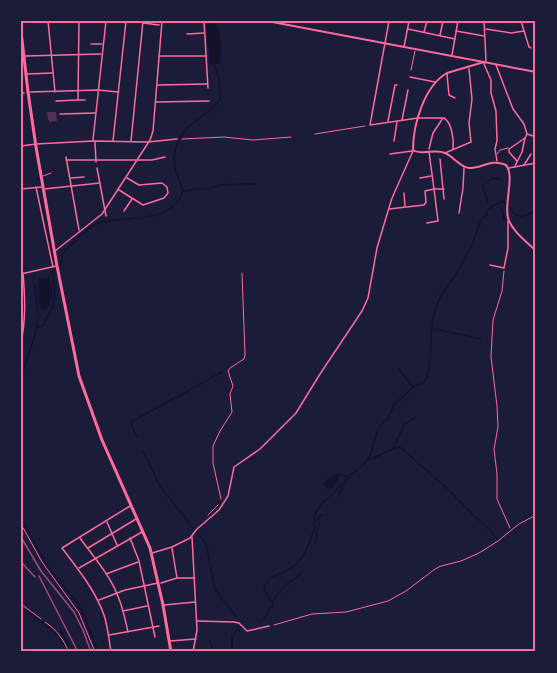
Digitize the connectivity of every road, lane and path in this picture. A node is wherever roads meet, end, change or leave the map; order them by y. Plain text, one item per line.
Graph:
1 (48, 21) edge
2 (79, 21) edge
3 (106, 21) edge
4 (126, 21) edge
5 (162, 21) edge
6 (204, 21) edge
7 (267, 21) edge
8 (389, 21) edge
9 (409, 21) edge
10 (427, 21) edge
11 (443, 21) edge
12 (459, 21) edge
13 (484, 21) edge
14 (521, 21) edge
15 (143, 22) edge
16 (161, 25) junction
17 (408, 29) junction
18 (485, 29) junction
19 (21, 31) edge
20 (456, 31) junction
21 (524, 31) junction
22 (204, 33) junction
23 (424, 33) junction
24 (187, 34) dead end
25 (440, 36) junction
26 (485, 37) junction
27 (455, 39) junction
28 (385, 43) junction
29 (91, 44) dead end
30 (103, 44) junction
31 (404, 47) junction
32 (531, 48) dead end
33 (415, 49) junction
34 (78, 54) junction
35 (102, 54) junction
36 (51, 55) junction
37 (23, 56) junction
38 (158, 56) junction
39 (206, 56) junction
40 (451, 56) junction
41 (481, 63) junction
42 (496, 65) junction
43 (468, 68) junction
44 (411, 70) dead end
45 (536, 72) edge
46 (53, 73) junction
47 (26, 74) junction
48 (447, 74) junction
49 (410, 77) dead end
50 (436, 82) junction
51 (208, 84) junction
52 (157, 85) junction
53 (397, 85) dead end
54 (208, 88) dead end
55 (98, 90) junction
56 (408, 90) dead end
57 (78, 91) junction
58 (55, 92) junction
59 (118, 92) junction
60 (24, 93) edge
61 (455, 98) dead end
62 (78, 100) junction
63 (85, 100) dead end
64 (56, 101) dead end
65 (209, 101) dead end
66 (155, 102) junction
67 (96, 113) junction
68 (60, 114) dead end
69 (418, 118) junction
70 (443, 118) junction
71 (402, 121) junction
72 (397, 122) junction
73 (387, 123) junction
74 (370, 125) junction
75 (315, 134) dead end
76 (527, 134) junction
77 (291, 137) dead end
78 (536, 137) edge
79 (525, 138) junction
80 (177, 139) dead end
81 (181, 139) dead end
82 (94, 141) junction
83 (113, 141) junction
84 (394, 141) dead end
85 (130, 142) junction
86 (148, 142) junction
87 (36, 144) junction
88 (21, 146) edge
89 (509, 149) junction
90 (429, 150) junction
91 (452, 150) junction
92 (413, 151) junction
93 (445, 153) junction
94 (390, 154) dead end
95 (531, 154) dead end
96 (536, 154) edge
97 (496, 156) junction
98 (165, 157) dead end
99 (138, 159) junction
100 (440, 159) dead end
101 (96, 160) junction
102 (518, 161) junction
103 (497, 162) junction
104 (535, 164) edge
105 (524, 165) junction
106 (515, 166) junction
107 (464, 167) junction
108 (97, 168) dead end
109 (509, 168) junction
110 (51, 173) dead end
111 (41, 176) junction
112 (432, 176) junction
113 (84, 177) dead end
114 (70, 178) junction
115 (126, 178) junction
116 (420, 178) dead end
117 (100, 183) junction
118 (71, 186) junction
119 (36, 187) junction
120 (43, 188) junction
121 (21, 189) edge
122 (118, 189) junction
123 (435, 189) junction
124 (444, 189) junction
125 (404, 193) dead end
126 (132, 199) junction
127 (444, 199) dead end
128 (405, 207) junction
129 (389, 209) junction
130 (105, 210) junction
131 (124, 211) dead end
132 (459, 213) dead end
133 (106, 216) dead end
134 (508, 220) junction
135 (427, 223) dead end
136 (79, 231) junction
137 (54, 251) junction
138 (536, 251) edge
139 (490, 265) dead end
140 (56, 267) junction
141 (504, 268) junction
142 (242, 273) dead end
143 (22, 274) edge
144 (25, 302) junction
145 (21, 303) edge
146 (22, 329) edge
147 (21, 343) edge
148 (221, 502) dead end
149 (130, 505) junction
150 (536, 515) edge
151 (137, 519) junction
152 (106, 520) junction
153 (21, 524) edge
154 (511, 530) junction
155 (143, 531) junction
156 (112, 533) junction
157 (192, 536) junction
158 (79, 537) junction
159 (130, 538) junction
160 (118, 546) junction
161 (172, 547) junction
162 (88, 548) junction
163 (151, 554) junction
164 (96, 558) junction
165 (139, 561) junction
166 (78, 569) junction
167 (106, 574) junction
168 (177, 578) junction
169 (195, 578) junction
170 (160, 583) junction
171 (144, 586) junction
172 (117, 593) junction
173 (98, 600) junction
174 (196, 602) junction
175 (21, 604) edge
176 (163, 605) junction
177 (148, 606) junction
178 (123, 611) junction
179 (196, 621) junction
180 (45, 622) joint
181 (159, 626) dead end
182 (269, 626) joint
183 (152, 627) junction
184 (128, 632) junction
185 (108, 636) junction
186 (155, 637) dead end
187 (196, 639) junction
188 (170, 642) junction
189 (69, 652) edge
190 (95, 652) edge
191 (111, 652) edge
192 (171, 652) edge
193 (193, 652) edge

1 - 36 street
2 - 34 street
3 - 30 street
4 - 59 street
5 - 16 street
6 - 22 street
7 - 28 street
8 - 28 street
9 - 17 street
10 - 23 street
11 - 25 street
12 - 20 street
13 - 18 street
14 - 21 street
15 - 16 street
15 - 85 street
16 - 38 street
17 - 23 street
17 - 31 street
18 - 21 street
18 - 26 street
19 - 37 main road
20 - 26 street
20 - 27 street
21 - 32 street
22 - 24 street
22 - 39 street
23 - 25 street
25 - 27 street
26 - 41 street
27 - 40 street
28 - 31 street
28 - 74 street
29 - 30 street
30 - 35 street
31 - 33 street
33 - 40 street
33 - 44 lane
34 - 35 street
34 - 36 street
34 - 57 street
35 - 55 street
36 - 37 street
36 - 46 street
37 - 47 main road
38 - 39 street
38 - 52 street
39 - 51 street
40 - 41 street
41 - 42 street
41 - 43 street
41 - 97 street
42 - 45 street
42 - 76 street
43 - 48 street
43 - 91 street
46 - 47 street
46 - 58 street
47 - 60 main road
48 - 50 street
48 - 61 street
49 - 50 street
50 - 69 street
51 - 52 street
51 - 54 street
52 - 66 street
53 - 73 street
55 - 57 street
55 - 59 street
55 - 67 street
56 - 71 street
57 - 58 street
57 - 62 street
58 - 60 street
59 - 83 street
60 - 87 main road
62 - 63 street
62 - 64 street
65 - 66 street
66 - 86 street
67 - 68 street
67 - 82 street
69 - 70 street
69 - 71 street
69 - 92 street
70 - 90 street
70 - 91 street
71 - 72 street
72 - 73 street
72 - 84 street
73 - 74 street
74 - 75 path
76 - 78 street
76 - 79 street
77 - 81 path
79 - 89 street
79 - 102 street
80 - 86 street
82 - 83 street
82 - 87 street
82 - 101 street
83 - 85 street
85 - 86 street
86 - 99 street
87 - 88 street
87 - 111 main road
89 - 97 lane
89 - 102 street
90 - 92 street
90 - 93 street
90 - 112 street
91 - 93 street
92 - 94 street
92 - 129 street
93 - 107 street
95 - 105 street
96 - 104 lane
97 - 103 street
98 - 99 street
99 - 101 street
99 - 115 street
100 - 124 street
101 - 114 street
102 - 106 street
103 - 107 street
103 - 109 street
104 - 105 street
105 - 106 street
106 - 109 street
107 - 132 street
108 - 117 street
109 - 134 street
110 - 111 lane
111 - 120 main road
112 - 116 street
112 - 123 street
113 - 114 street
114 - 118 street
115 - 122 street
115 - 126 street
117 - 118 street
117 - 130 street
118 - 120 street
118 - 136 street
119 - 120 street
119 - 121 street
119 - 140 street
120 - 137 main road
122 - 126 street
122 - 130 street
123 - 124 street
123 - 128 street
123 - 135 street
124 - 127 street
125 - 128 street
126 - 131 street
128 - 129 street
129 - 157 street
130 - 133 street
130 - 136 street
134 - 138 street
134 - 141 street
136 - 137 street
137 - 140 main road
139 - 141 street
140 - 143 street
140 - 149 main road
141 - 154 path
142 - 148 path
143 - 144 street
144 - 145 street
144 - 146 street
146 - 147 street
149 - 151 main road
149 - 152 street
150 - 154 path
151 - 155 main road
151 - 156 street
152 - 156 street
152 - 158 street
153 - 190 path
154 - 182 path
155 - 159 street
155 - 163 main road
156 - 160 street
156 - 162 street
157 - 161 street
157 - 169 street
158 - 162 street
158 - 166 street
159 - 160 street
159 - 165 street
160 - 164 street
161 - 163 street
161 - 168 street
162 - 164 street
163 - 170 main road
164 - 166 street
164 - 167 street
165 - 167 street
165 - 171 street
166 - 173 street
167 - 172 street
168 - 169 street
168 - 170 street
169 - 174 street
170 - 171 street
170 - 176 main road
171 - 172 street
171 - 177 street
172 - 173 street
172 - 178 street
173 - 185 street
174 - 176 street
174 - 179 street
175 - 180 path
176 - 188 main road
177 - 178 street
177 - 183 street
178 - 184 street
179 - 182 street
179 - 187 street
180 - 189 lane
181 - 183 street
183 - 184 street
183 - 186 street
184 - 185 street
185 - 191 street
187 - 188 street
187 - 193 street
188 - 192 main road

